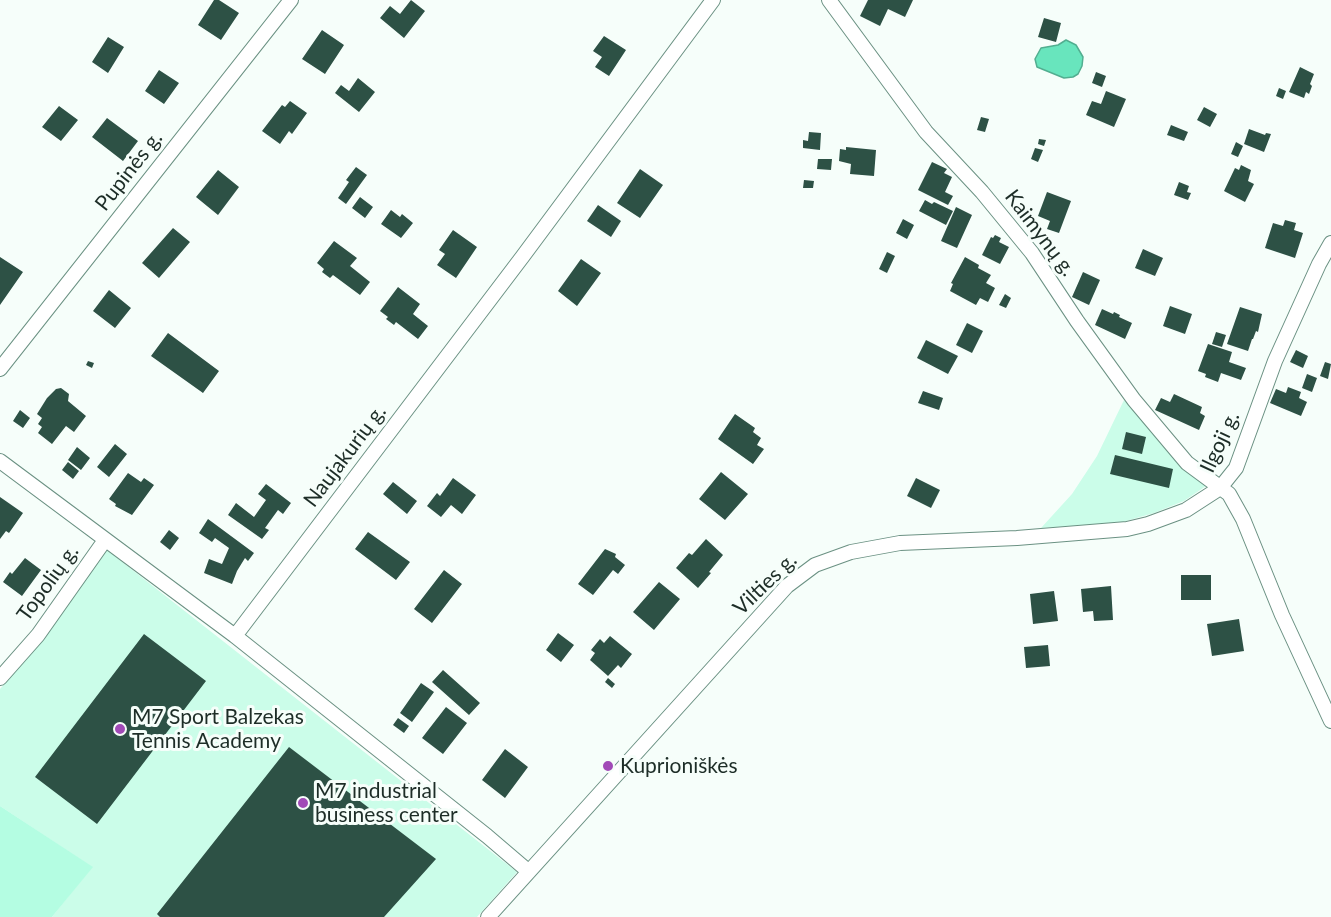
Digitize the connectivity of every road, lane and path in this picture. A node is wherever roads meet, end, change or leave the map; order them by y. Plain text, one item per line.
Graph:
1 (291, 0) edge
2 (713, 0) edge
3 (829, 0) edge
4 (1331, 243) edge
5 (0, 369) edge
6 (0, 461) edge
7 (1220, 488) junction
8 (105, 540) junction
9 (235, 636) junction
10 (0, 678) edge
11 (1331, 721) edge
12 (528, 871) junction
13 (488, 917) edge

1 - 5 street, Pupinės g.
2 - 9 street, Naujakurių g.
3 - 7 street, Kaimynų g.
4 - 7 street, Ilgoji g.
6 - 8 street
7 - 11 street, Ilgoji g.
7 - 12 street, Vilties g.
8 - 9 street
8 - 10 street, Topolių g.
9 - 12 street
12 - 13 street, Vilties g.

